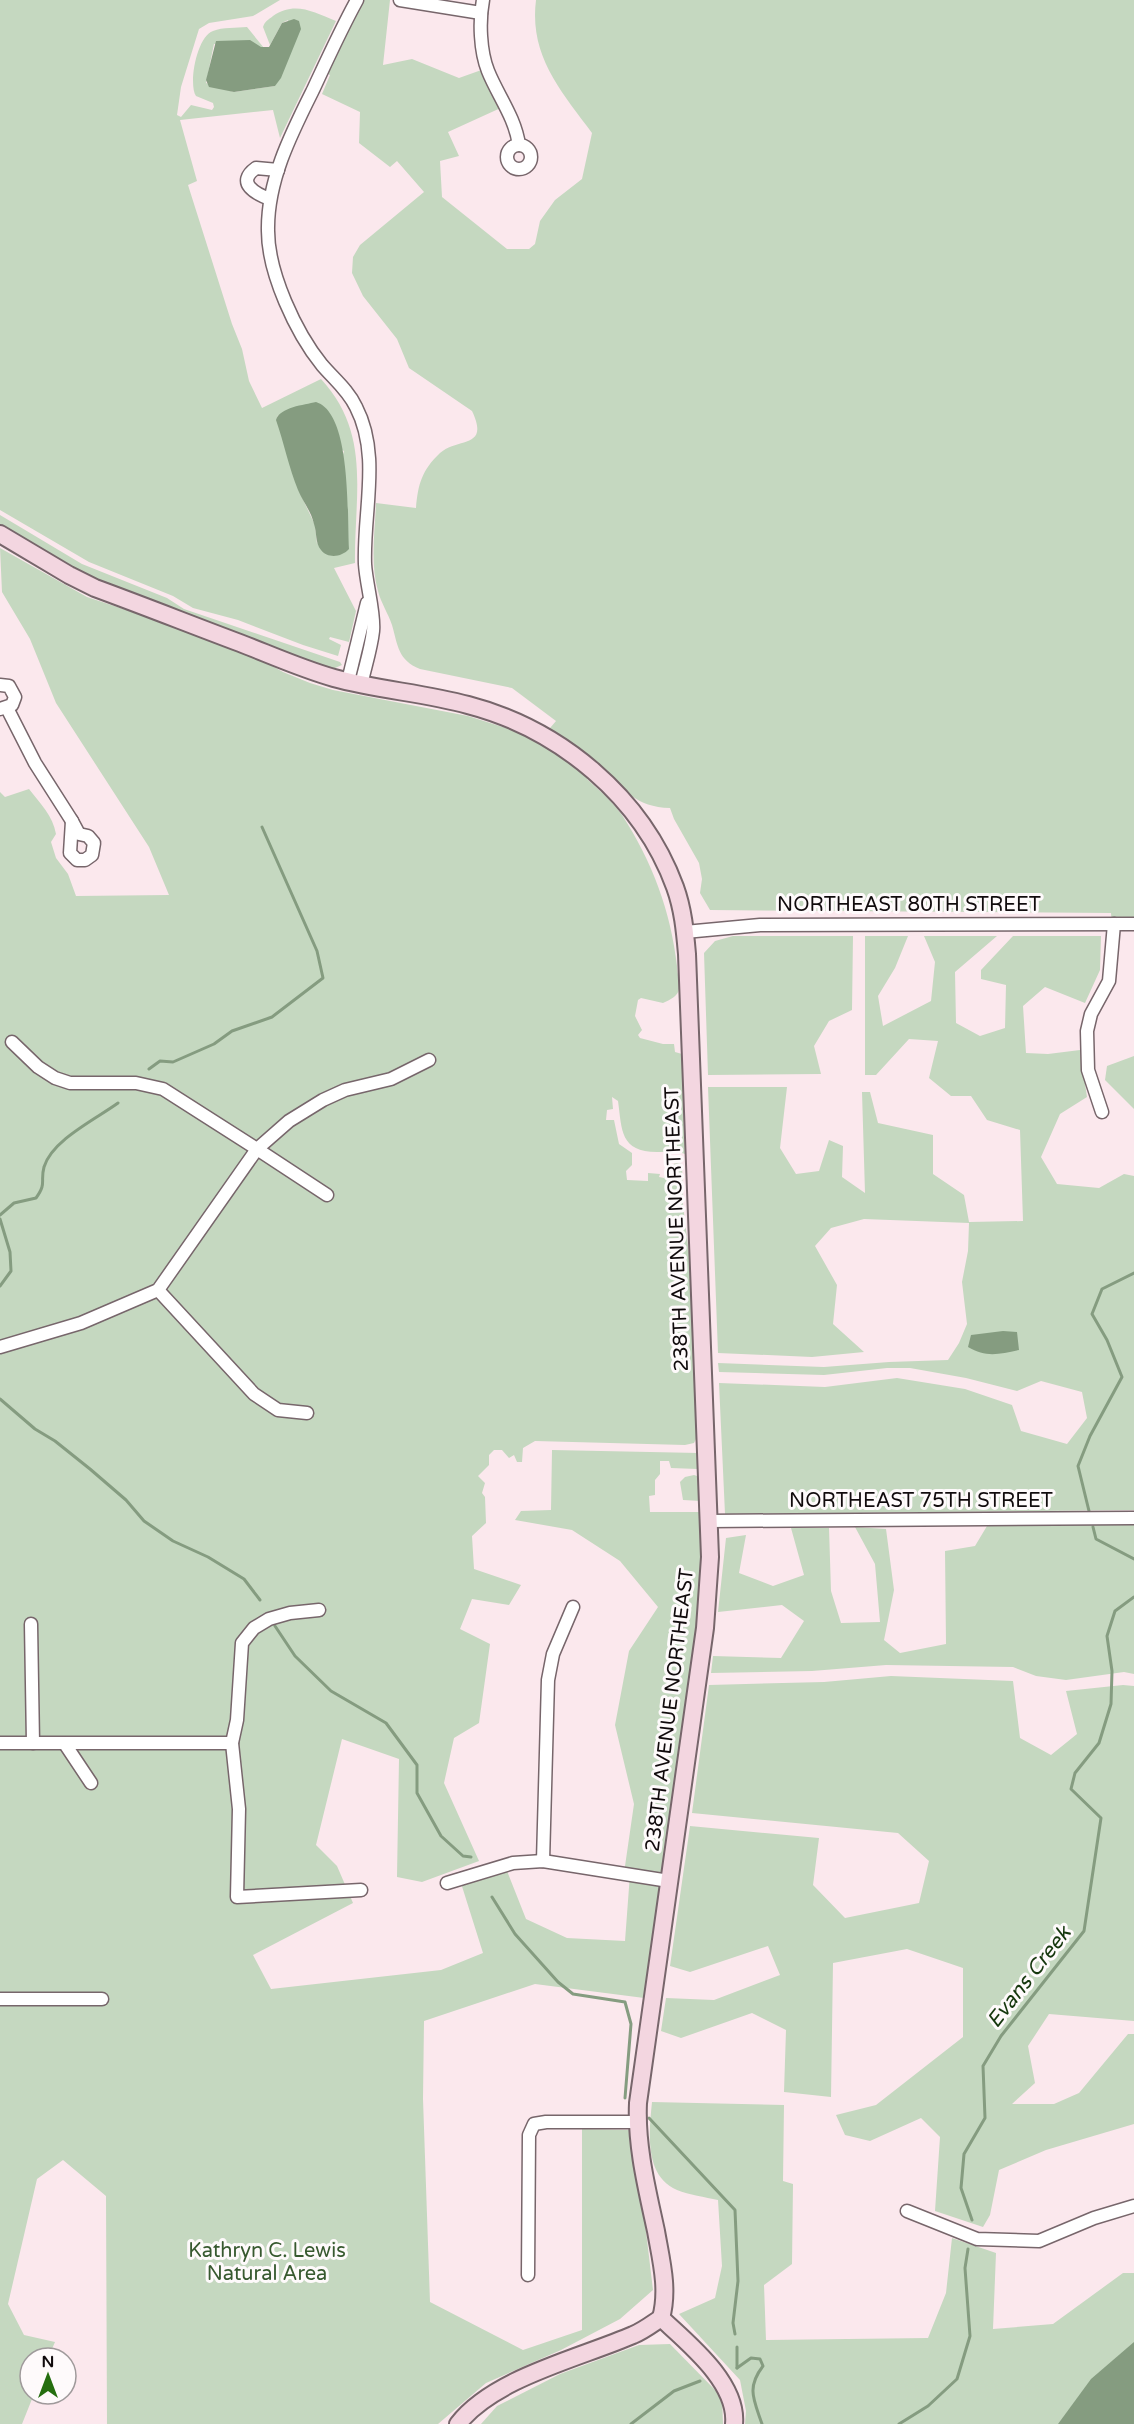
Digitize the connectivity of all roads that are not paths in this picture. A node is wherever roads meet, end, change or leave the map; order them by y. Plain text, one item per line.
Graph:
1 (357, 0) edge
2 (400, 0) edge
3 (482, 6) edge
4 (519, 145) dead end
5 (278, 170) junction
6 (270, 199) junction
7 (0, 534) edge
8 (355, 683) junction
9 (0, 685) edge
10 (3, 709) edge
11 (72, 821) dead end
12 (1114, 924) junction
13 (1134, 924) edge
14 (685, 932) junction
15 (12, 1042) dead end
16 (429, 1060) dead end
17 (1102, 1112) dead end
18 (257, 1149) junction
19 (327, 1195) dead end
20 (158, 1290) junction
21 (0, 1347) edge
22 (307, 1413) dead end
23 (1134, 1518) edge
24 (709, 1521) junction
25 (573, 1607) dead end
26 (318, 1610) dead end
27 (31, 1624) dead end
28 (0, 1743) edge
29 (33, 1743) junction
30 (232, 1743) junction
31 (65, 1744) junction
32 (92, 1783) dead end
33 (543, 1861) junction
34 (669, 1881) junction
35 (447, 1883) dead end
36 (361, 1890) dead end
37 (0, 1999) edge
38 (102, 1999) dead end
39 (637, 2122) junction
40 (1134, 2206) edge
41 (906, 2211) dead end
42 (528, 2275) dead end
43 (661, 2318) junction
44 (636, 2334) junction
45 (681, 2338) junction
46 (458, 2424) edge
47 (734, 2424) edge

1 - 5 street
2 - 3 street
3 - 4 street
5 - 6 street
5 - 6 street
6 - 8 street
7 - 8 street, 238TH AVENUE NORTHEAST
8 - 14 street, 238TH AVENUE NORTHEAST
9 - 10 street
10 - 11 street
12 - 13 street, NORTHEAST 80TH STREET
12 - 14 street, NORTHEAST 80TH STREET
12 - 17 street
14 - 24 street, 238TH AVENUE NORTHEAST
15 - 18 street
16 - 18 street
18 - 19 street
18 - 20 street
20 - 21 street
20 - 22 street
23 - 24 street, NORTHEAST 75TH STREET
24 - 34 street, 238TH AVENUE NORTHEAST
25 - 33 street
26 - 30 street
27 - 29 street
28 - 29 street
29 - 31 street
30 - 31 street
30 - 36 street
31 - 32 street
33 - 34 street
33 - 35 street
34 - 39 street, 238TH AVENUE NORTHEAST
37 - 38 street
39 - 42 street
39 - 43 street, 238TH AVENUE NORTHEAST
40 - 41 street
43 - 44 street
43 - 45 street
44 - 45 street
44 - 46 street
45 - 47 street

